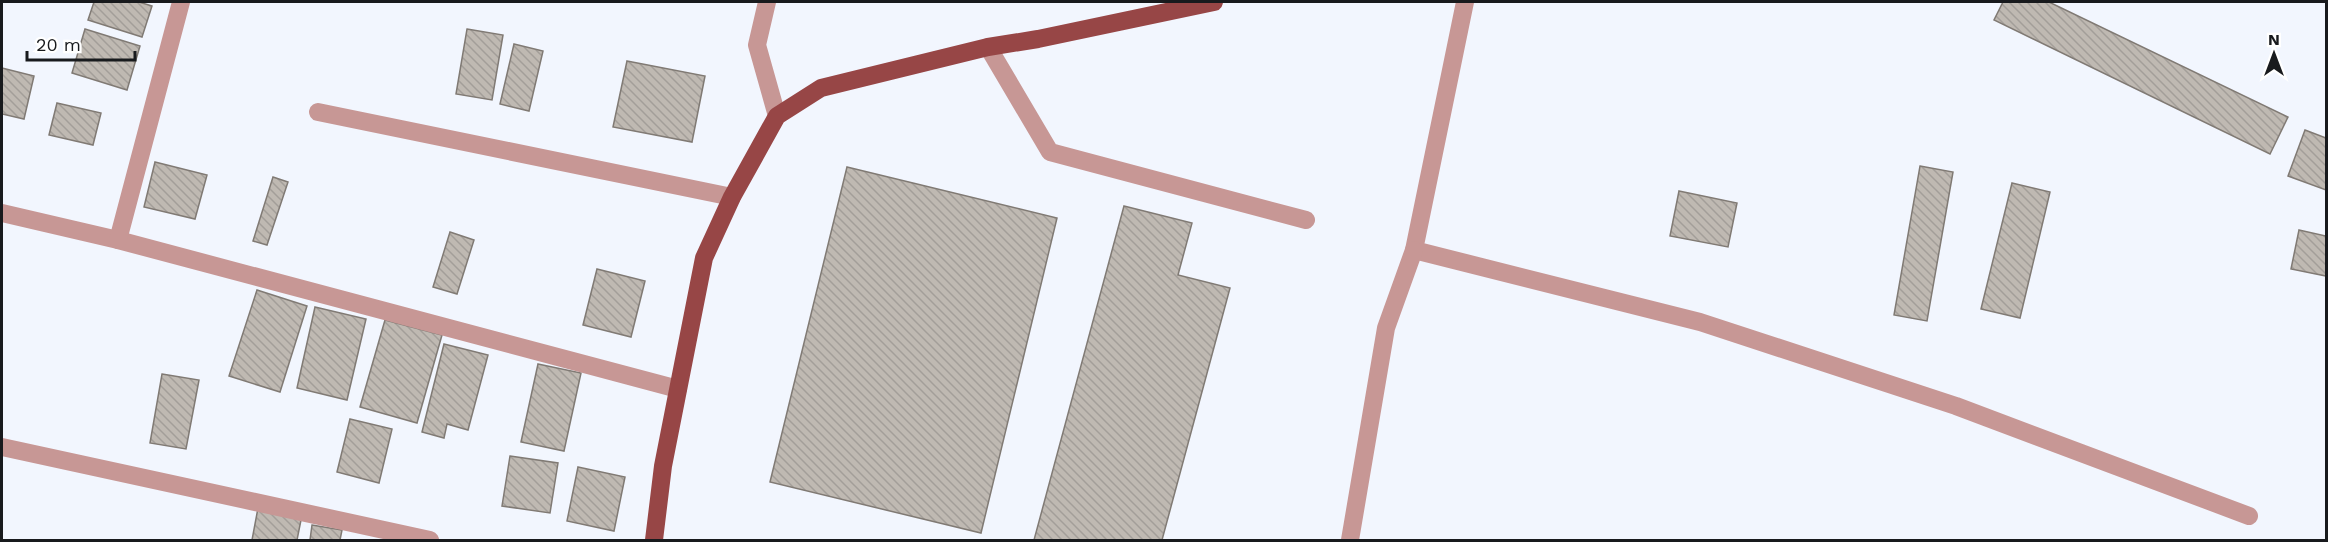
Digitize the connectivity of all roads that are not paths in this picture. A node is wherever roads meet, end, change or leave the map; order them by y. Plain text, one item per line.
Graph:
1 (181, 2) edge
2 (767, 2) edge
3 (1214, 2) edge
4 (1465, 2) edge
5 (988, 47) junction
6 (318, 111) dead end
7 (777, 116) junction
8 (732, 197) junction
9 (2, 213) edge
10 (1306, 220) dead end
11 (118, 240) junction
12 (1414, 250) junction
13 (678, 389) junction
14 (2, 447) edge
15 (2249, 516) dead end
16 (430, 540) edge
17 (654, 540) edge
18 (1350, 540) edge

1 - 11 street
2 - 7 street
3 - 5 main road
4 - 12 street
5 - 7 main road
5 - 10 street
6 - 8 street
7 - 8 main road
8 - 13 main road
9 - 11 street
11 - 13 street
12 - 15 street
12 - 18 street
13 - 17 main road
14 - 16 street

